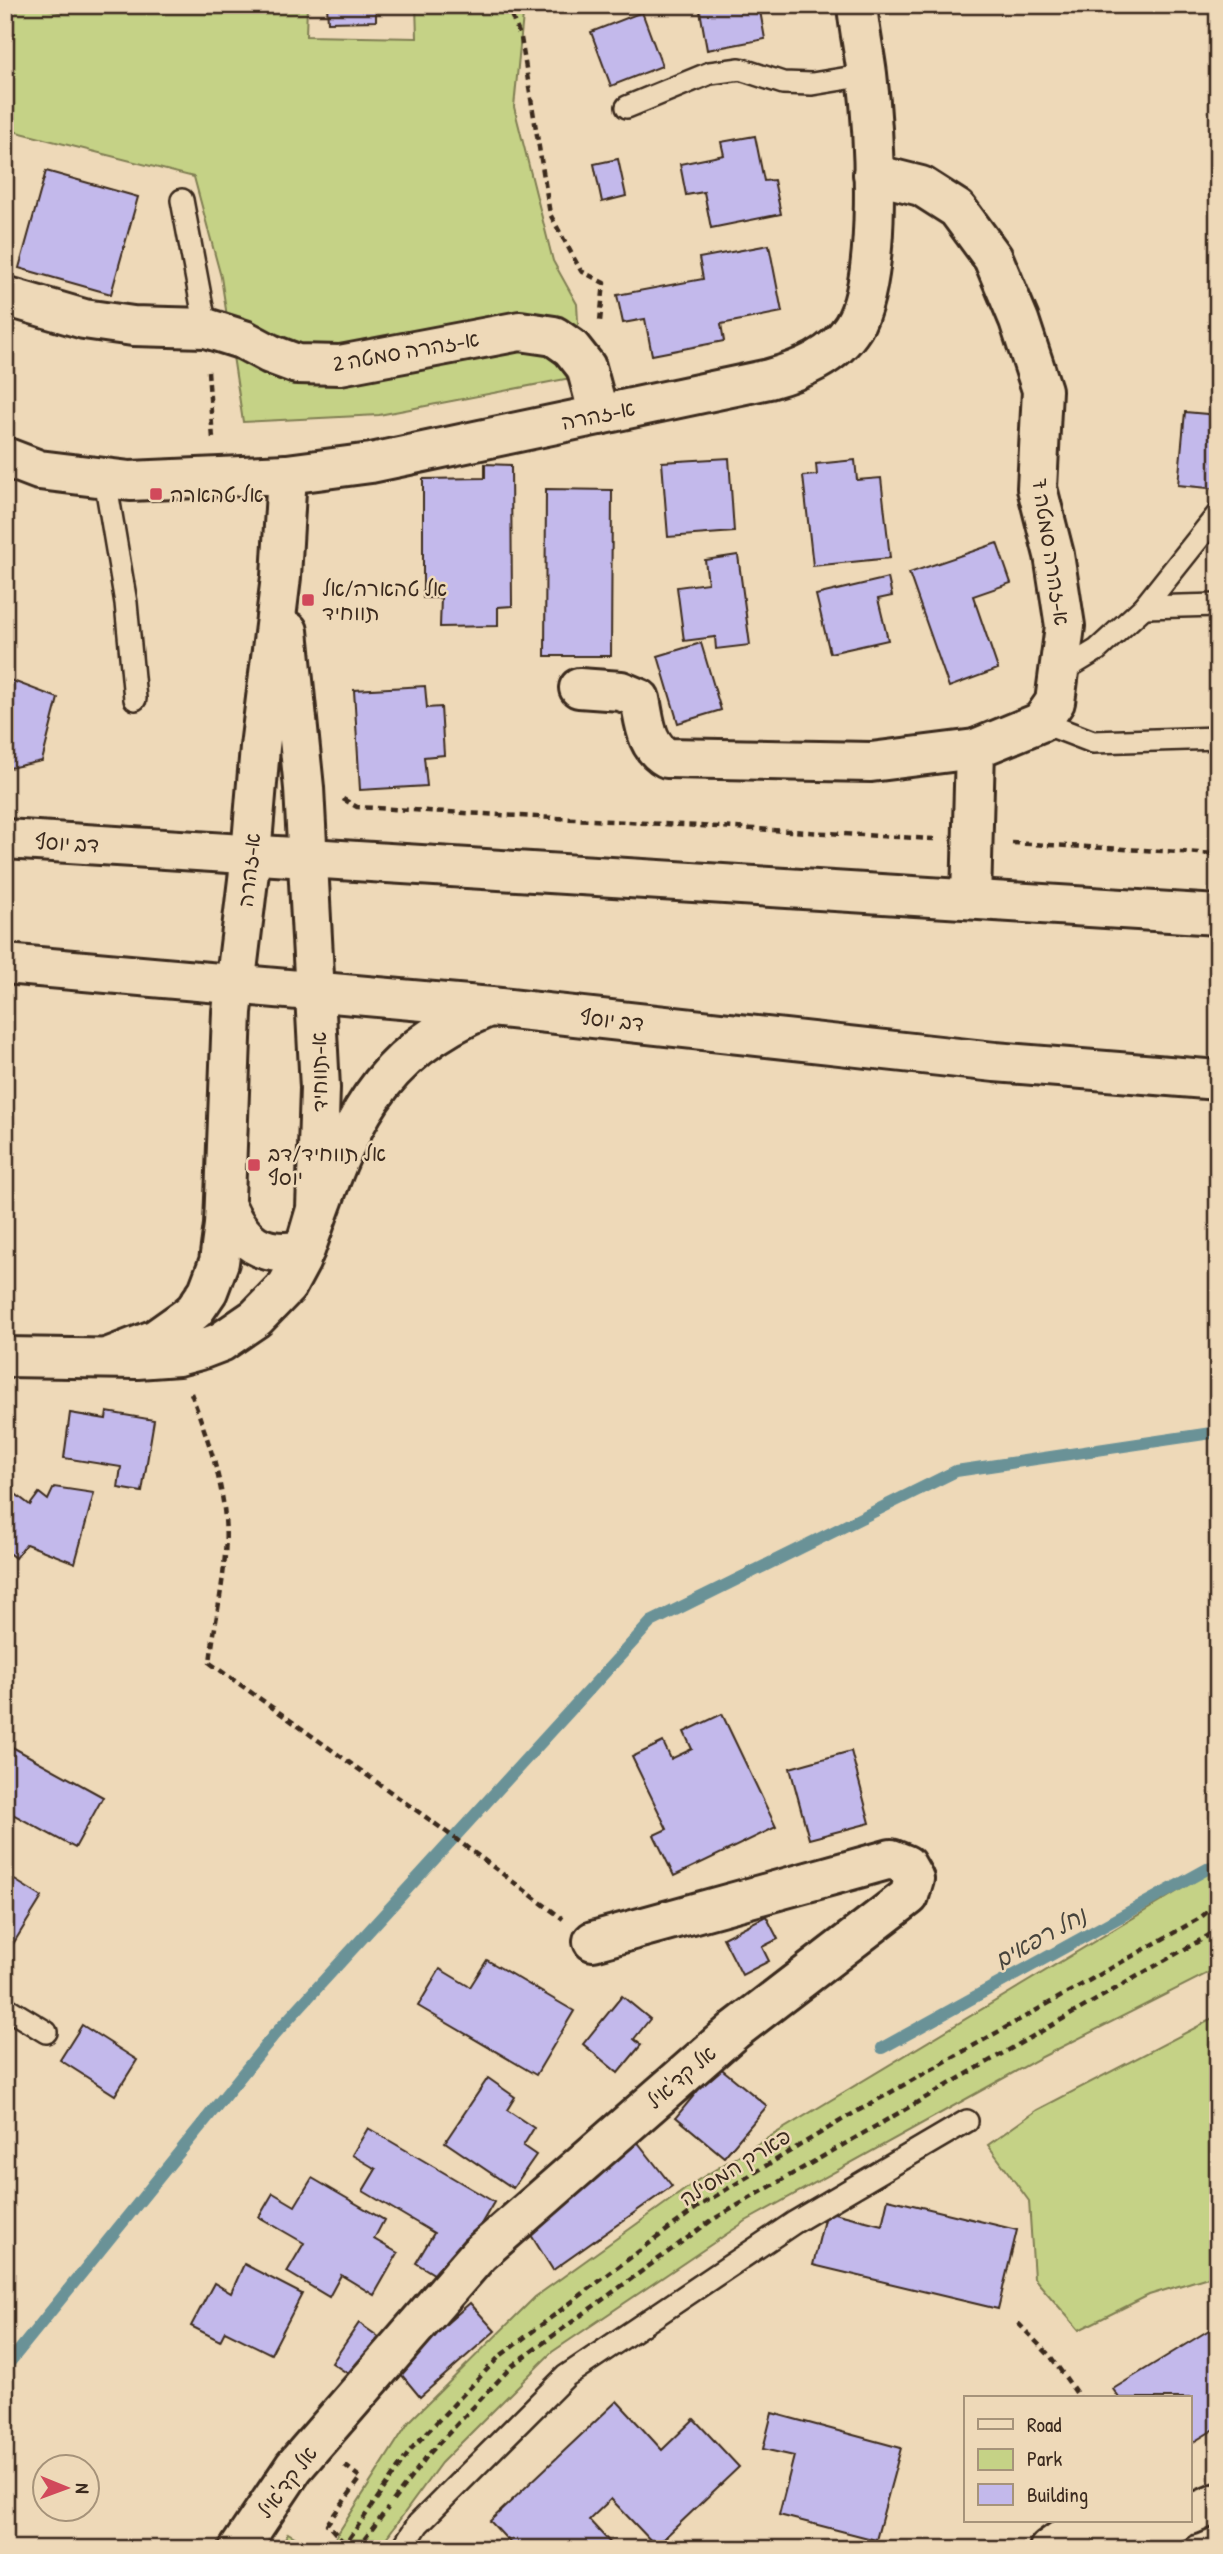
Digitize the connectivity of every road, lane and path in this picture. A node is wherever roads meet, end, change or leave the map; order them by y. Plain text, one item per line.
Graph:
1 (507, 5) edge
2 (857, 5) edge
3 (867, 75) junction
4 (627, 107) dead end
5 (873, 174) junction
6 (182, 200) dead end
7 (5, 296) edge
8 (206, 328) junction
9 (599, 329) dead end
10 (599, 415) junction
11 (5, 457) edge
12 (287, 474) junction
13 (215, 477) junction
14 (105, 479) junction
15 (1218, 514) edge
16 (281, 577) junction
17 (1218, 605) edge
18 (1144, 607) junction
19 (1059, 673) junction
20 (579, 688) dead end
21 (135, 699) dead end
22 (1041, 722) junction
23 (1218, 738) edge
24 (975, 749) junction
25 (304, 788) junction
26 (5, 839) edge
27 (973, 841) junction
28 (1218, 854) edge
29 (251, 855) junction
30 (308, 859) junction
31 (971, 899) junction
32 (1218, 915) edge
33 (5, 964) edge
34 (236, 985) junction
35 (317, 992) junction
36 (491, 1007) junction
37 (1218, 1080) edge
38 (225, 1204) junction
39 (305, 1250) junction
40 (178, 1356) junction
41 (5, 1357) edge
42 (107, 1358) junction
43 (1218, 1903) edge
44 (593, 1941) joint
45 (5, 2007) edge
46 (46, 2032) dead end
47 (967, 2121) dead end
48 (1018, 2323) dead end
49 (1079, 2396) edge
50 (1218, 2503) edge
51 (1192, 2514) edge
52 (1175, 2522) edge
53 (239, 2549) edge
54 (342, 2549) edge
55 (402, 2549) edge
56 (1049, 2549) edge

1 - 9 path
2 - 3 street, א-זהרה
3 - 4 lane
3 - 5 street, א-זהרה
5 - 10 street, א-זהרה
5 - 19 street, א-זהרה סמטה 7
6 - 8 lane
7 - 8 street, א-זהרה סמטה 2
8 - 10 street, א-זהרה סמטה 2
8 - 13 path
10 - 12 street, א-זהרה
11 - 14 street, א-זהרה
12 - 13 street, א-זהרה
12 - 16 street
13 - 14 street, א-זהרה
14 - 21 lane
15 - 18 lane
16 - 25 street
16 - 29 street, א-זהרה
17 - 18 lane
18 - 19 lane
19 - 22 street, א-זהרה סמטה 7
20 - 24 street
22 - 23 lane
22 - 24 street
24 - 27 street
25 - 27 path
25 - 30 street
26 - 29 street, דב יוסף
27 - 28 path
27 - 31 street
29 - 30 street, דב יוסף
29 - 34 street, א-זהרה
30 - 31 street, דב יוסף
30 - 35 street, א-תווחיד
31 - 32 street, דב יוסף
33 - 34 street, דב יוסף
34 - 35 street, דב יוסף
34 - 38 street, א-תווחיד
35 - 36 street, דב יוסף
35 - 39 street, א-תווחיד
36 - 37 street, דב יוסף
36 - 39 street
38 - 39 street
38 - 42 street, א-תווחיד
39 - 40 street, א-תווחיד
40 - 42 street, א-תווחיד
40 - 44 path
41 - 42 street, א-תווחיד
43 - 54 path, פארק המסילה
44 - 53 street, אל קד'איל
45 - 46 lane
47 - 55 lane
48 - 49 path
50 - 51 street
52 - 56 street

